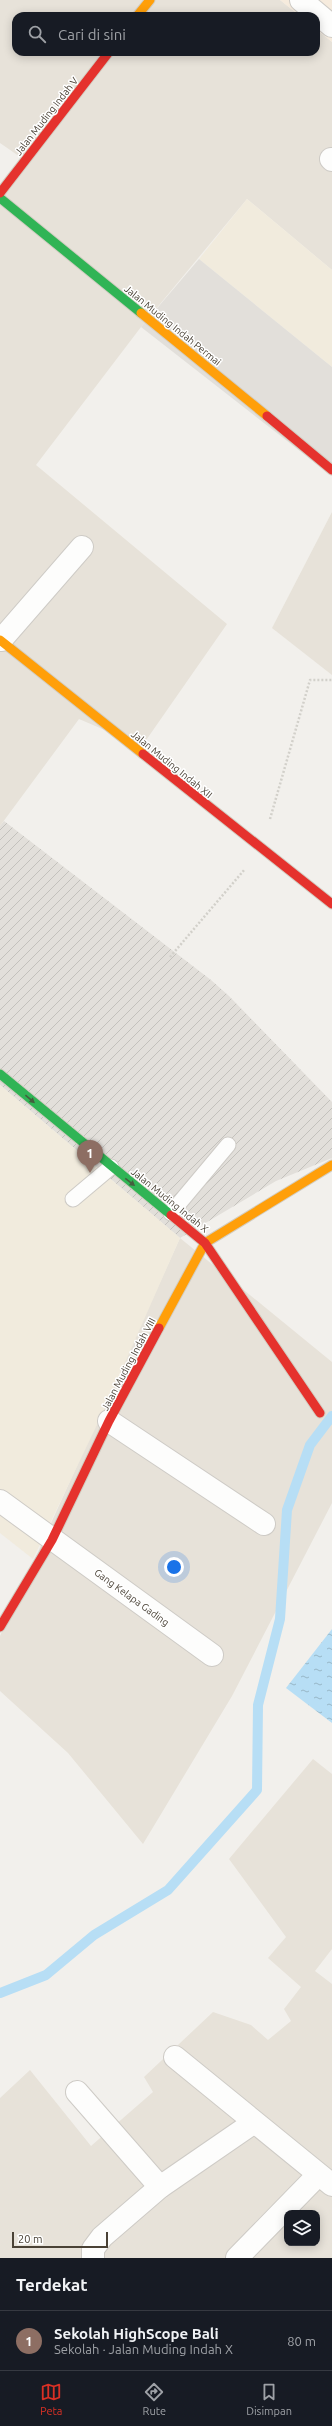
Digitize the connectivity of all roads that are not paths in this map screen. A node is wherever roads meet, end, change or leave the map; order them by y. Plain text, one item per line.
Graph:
1 (150, 0) edge
2 (301, 0) edge
3 (140, 12) edge
4 (315, 12) edge
5 (320, 16) edge
6 (332, 26) edge
7 (107, 56) edge
8 (0, 193) edge
9 (0, 198) edge
10 (332, 470) edge
11 (82, 548) dead end
12 (0, 640) edge
13 (332, 904) edge
14 (0, 1074) edge
15 (228, 1145) dead end
16 (332, 1165) edge
17 (111, 1167) junction
18 (73, 1199) dead end
19 (171, 1214) junction
20 (205, 1243) junction
21 (320, 1413) dead end
22 (109, 1421) junction
23 (0, 1501) edge
24 (264, 1524) dead end
25 (52, 1540) junction
26 (0, 1627) edge
27 (212, 1655) dead end
28 (175, 2057) dead end
29 (77, 2092) dead end
30 (253, 2123) junction
31 (325, 2180) edge
32 (160, 2187) junction
33 (93, 2258) edge
34 (237, 2258) edge

1 - 3 street
2 - 4 street
5 - 6 street
7 - 8 street, Jalan Muding Indah V
9 - 10 street, Jalan Muding Indah Permai
11 - 12 street
12 - 13 street, Jalan Muding Indah XII
14 -> 17 street, Jalan Muding Indah X
15 - 19 lane
16 - 20 street
17 - 18 lane
17 -> 19 street, Jalan Muding Indah X
19 - 20 street, Jalan Muding Indah X
20 - 21 street, Jalan Muding Indah X
20 - 22 street, Jalan Muding Indah VIII
22 - 24 street
22 - 25 street, Jalan Muding Indah VIII
23 - 25 street, Gang Kelapa Gading
25 - 26 street, Jalan Muding Indah VIII
25 - 27 street, Gang Kelapa Gading
28 - 30 street
29 - 32 street
30 - 31 street
30 - 32 street
31 - 34 street
32 - 33 street

